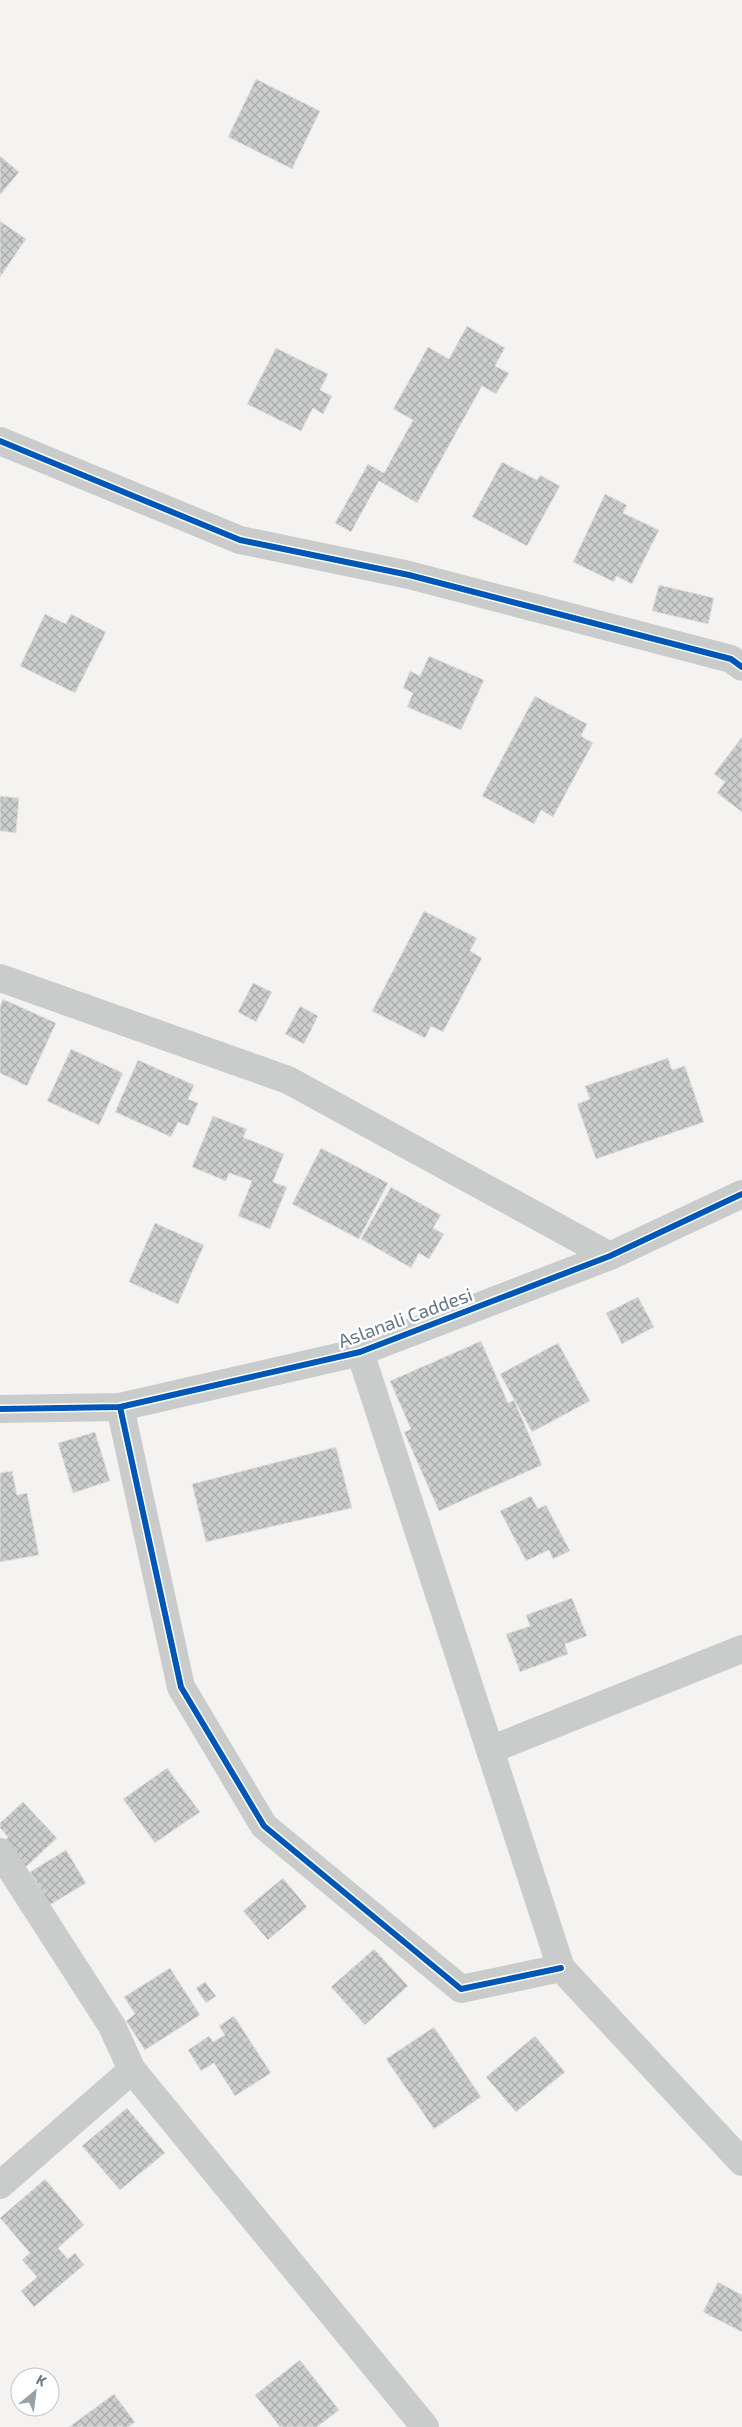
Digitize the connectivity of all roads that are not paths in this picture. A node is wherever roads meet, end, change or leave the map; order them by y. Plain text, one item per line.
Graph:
1 (0, 441) edge
2 (742, 667) edge
3 (0, 978) edge
4 (742, 1194) edge
5 (610, 1256) junction
6 (360, 1352) junction
7 (120, 1407) junction
8 (0, 1409) edge
9 (742, 1649) edge
10 (490, 1750) junction
11 (0, 1852) edge
12 (561, 1968) junction
13 (132, 2070) junction
14 (742, 2162) edge
15 (0, 2185) edge
16 (425, 2427) edge

1 - 2 street
3 - 5 street
4 - 5 street, Aslanali Caddesi
5 - 6 street, Aslanali Caddesi
6 - 7 street, Aslanali Caddesi
6 - 10 street
7 - 8 street, Aslanali Caddesi
7 - 12 street
9 - 10 street
10 - 12 street
11 - 13 street
12 - 14 street
13 - 15 street
13 - 16 street

